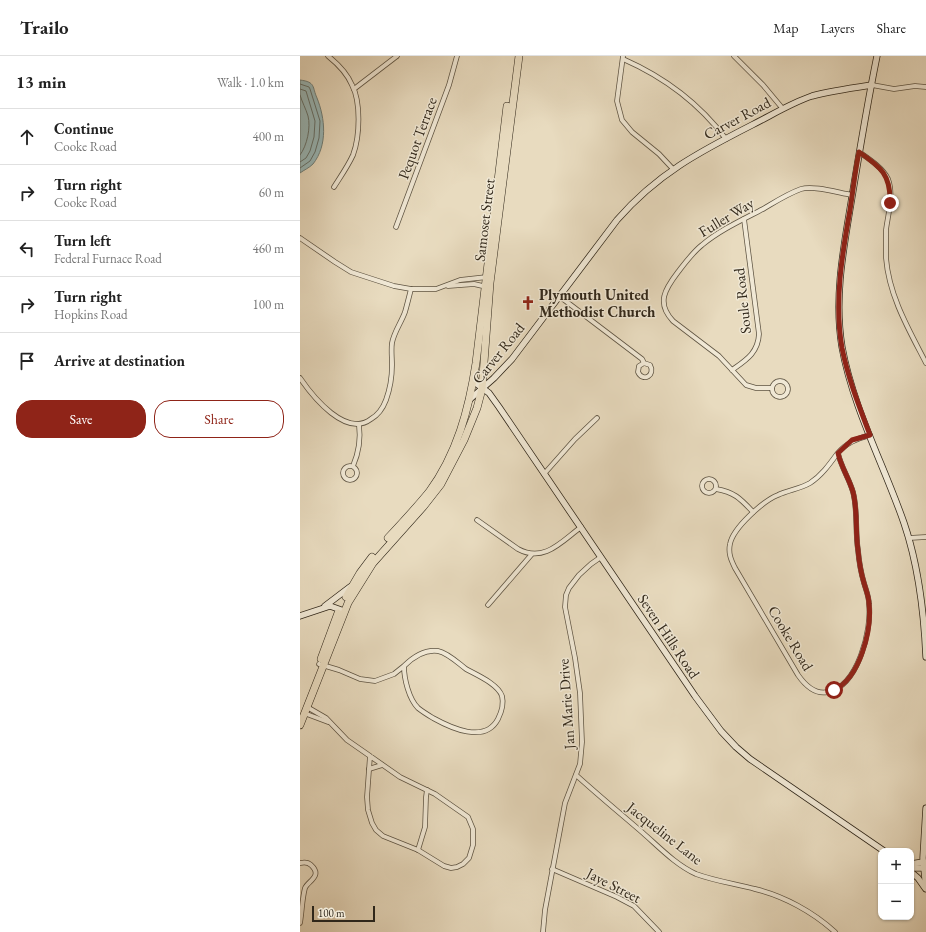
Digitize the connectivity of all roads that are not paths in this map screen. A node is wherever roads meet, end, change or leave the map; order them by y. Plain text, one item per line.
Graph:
1 (328, 56) edge
2 (397, 56) edge
3 (458, 56) edge
4 (514, 56) edge
5 (519, 56) edge
6 (734, 56) edge
7 (877, 56) edge
8 (623, 57) edge
9 (872, 85) junction
10 (926, 87) edge
11 (354, 89) junction
12 (782, 108) junction
13 (726, 138) junction
14 (859, 152) junction
15 (673, 169) junction
16 (334, 187) dead end
17 (852, 195) junction
18 (744, 219) junction
19 (396, 227) dead end
20 (300, 238) edge
21 (488, 277) junction
22 (442, 287) junction
23 (487, 287) junction
24 (411, 289) junction
25 (559, 296) junction
26 (644, 363) dead end
27 (926, 363) edge
28 (732, 370) junction
29 (474, 376) junction
30 (300, 378) edge
31 (772, 388) junction
32 (482, 389) junction
33 (469, 400) junction
34 (597, 418) dead end
35 (359, 424) junction
36 (870, 435) junction
37 (838, 453) junction
38 (353, 466) dead end
39 (544, 474) junction
40 (716, 489) dead end
41 (753, 512) junction
42 (477, 520) dead end
43 (581, 527) junction
44 (926, 537) edge
45 (909, 538) junction
46 (532, 554) junction
47 (601, 557) junction
48 (353, 585) junction
49 (488, 604) dead end
50 (323, 607) junction
51 (342, 610) junction
52 (300, 616) edge
53 (926, 632) edge
54 (926, 653) edge
55 (926, 657) edge
56 (321, 665) junction
57 (404, 666) junction
58 (304, 711) edge
59 (300, 725) edge
60 (370, 756) junction
61 (382, 765) junction
62 (369, 769) junction
63 (576, 775) junction
64 (427, 790) junction
65 (926, 809) edge
66 (880, 848) edge
67 (418, 850) junction
68 (300, 863) edge
69 (914, 864) edge
70 (923, 865) junction
71 (914, 867) edge
72 (552, 869) junction
73 (914, 875) edge
74 (926, 889) edge
75 (300, 922) edge
76 (543, 932) edge
77 (659, 932) edge
78 (835, 932) edge

1 - 11 street
2 - 11 street
3 - 19 street, Pequot Terrace
4 - 21 highway, Samoset Street
5 - 21 highway, Samoset Street
6 - 12 street
7 - 9 street
8 - 13 street
8 - 15 street
9 - 10 street
9 - 12 street, Carver Road
9 - 14 street
11 - 16 street
12 - 13 street, Carver Road
13 - 15 street, Carver Road
14 - 17 street
14 - 27 street
15 - 25 street, Carver Road
17 - 18 street, Fuller Way
17 - 36 street
18 - 28 street, Soule Road
18 - 28 street, Fuller Way
20 - 24 street
21 - 22 street
21 - 23 highway, Samoset Street
22 - 23 street
22 - 24 street
23 - 29 highway, Samoset Street
23 - 32 highway, Samoset Street
24 - 35 street
25 - 26 street
25 - 32 street, Carver Road
28 - 31 street, Fuller Way
29 - 32 street, Seven Hills Road
29 - 33 highway, Carver Road
30 - 35 street
31 - 31 street, Fuller Way
32 - 33 street
32 - 39 street, Seven Hills Road
32 - 51 highway, Carver Road
33 - 48 highway, Carver Road
34 - 39 street
35 - 38 street
36 - 37 street, Cooke Road
36 - 45 street
37 - 41 street, Cooke Road
37 - 41 street, Cooke Road
39 - 43 street, Seven Hills Road
40 - 41 street
42 - 46 street
43 - 46 street
43 - 47 street, Seven Hills Road
44 - 45 street
45 - 53 street
46 - 49 street
47 - 63 street, Jan Marie Drive
47 - 66 street, Seven Hills Road
48 - 50 street
48 - 51 highway, Carver Road
50 - 51 street
50 - 52 street
51 - 56 highway, Carver Road
53 - 54 street
54 - 55 street
56 - 57 street
56 - 58 highway, Carver Road
57 - 57 street
58 - 59 highway, Carver Road
58 - 60 street
60 - 61 street
60 - 62 street
61 - 62 street
61 - 64 street
62 - 67 street
63 - 72 street, Jan Marie Drive
63 - 78 street, Jacqueline Lane
64 - 67 street
64 - 67 street
65 - 70 street
68 - 75 street
69 - 70 street
70 - 71 street
70 - 74 street
72 - 76 street, Jan Marie Drive
72 - 77 street, Jaye Street
73 - 74 street

